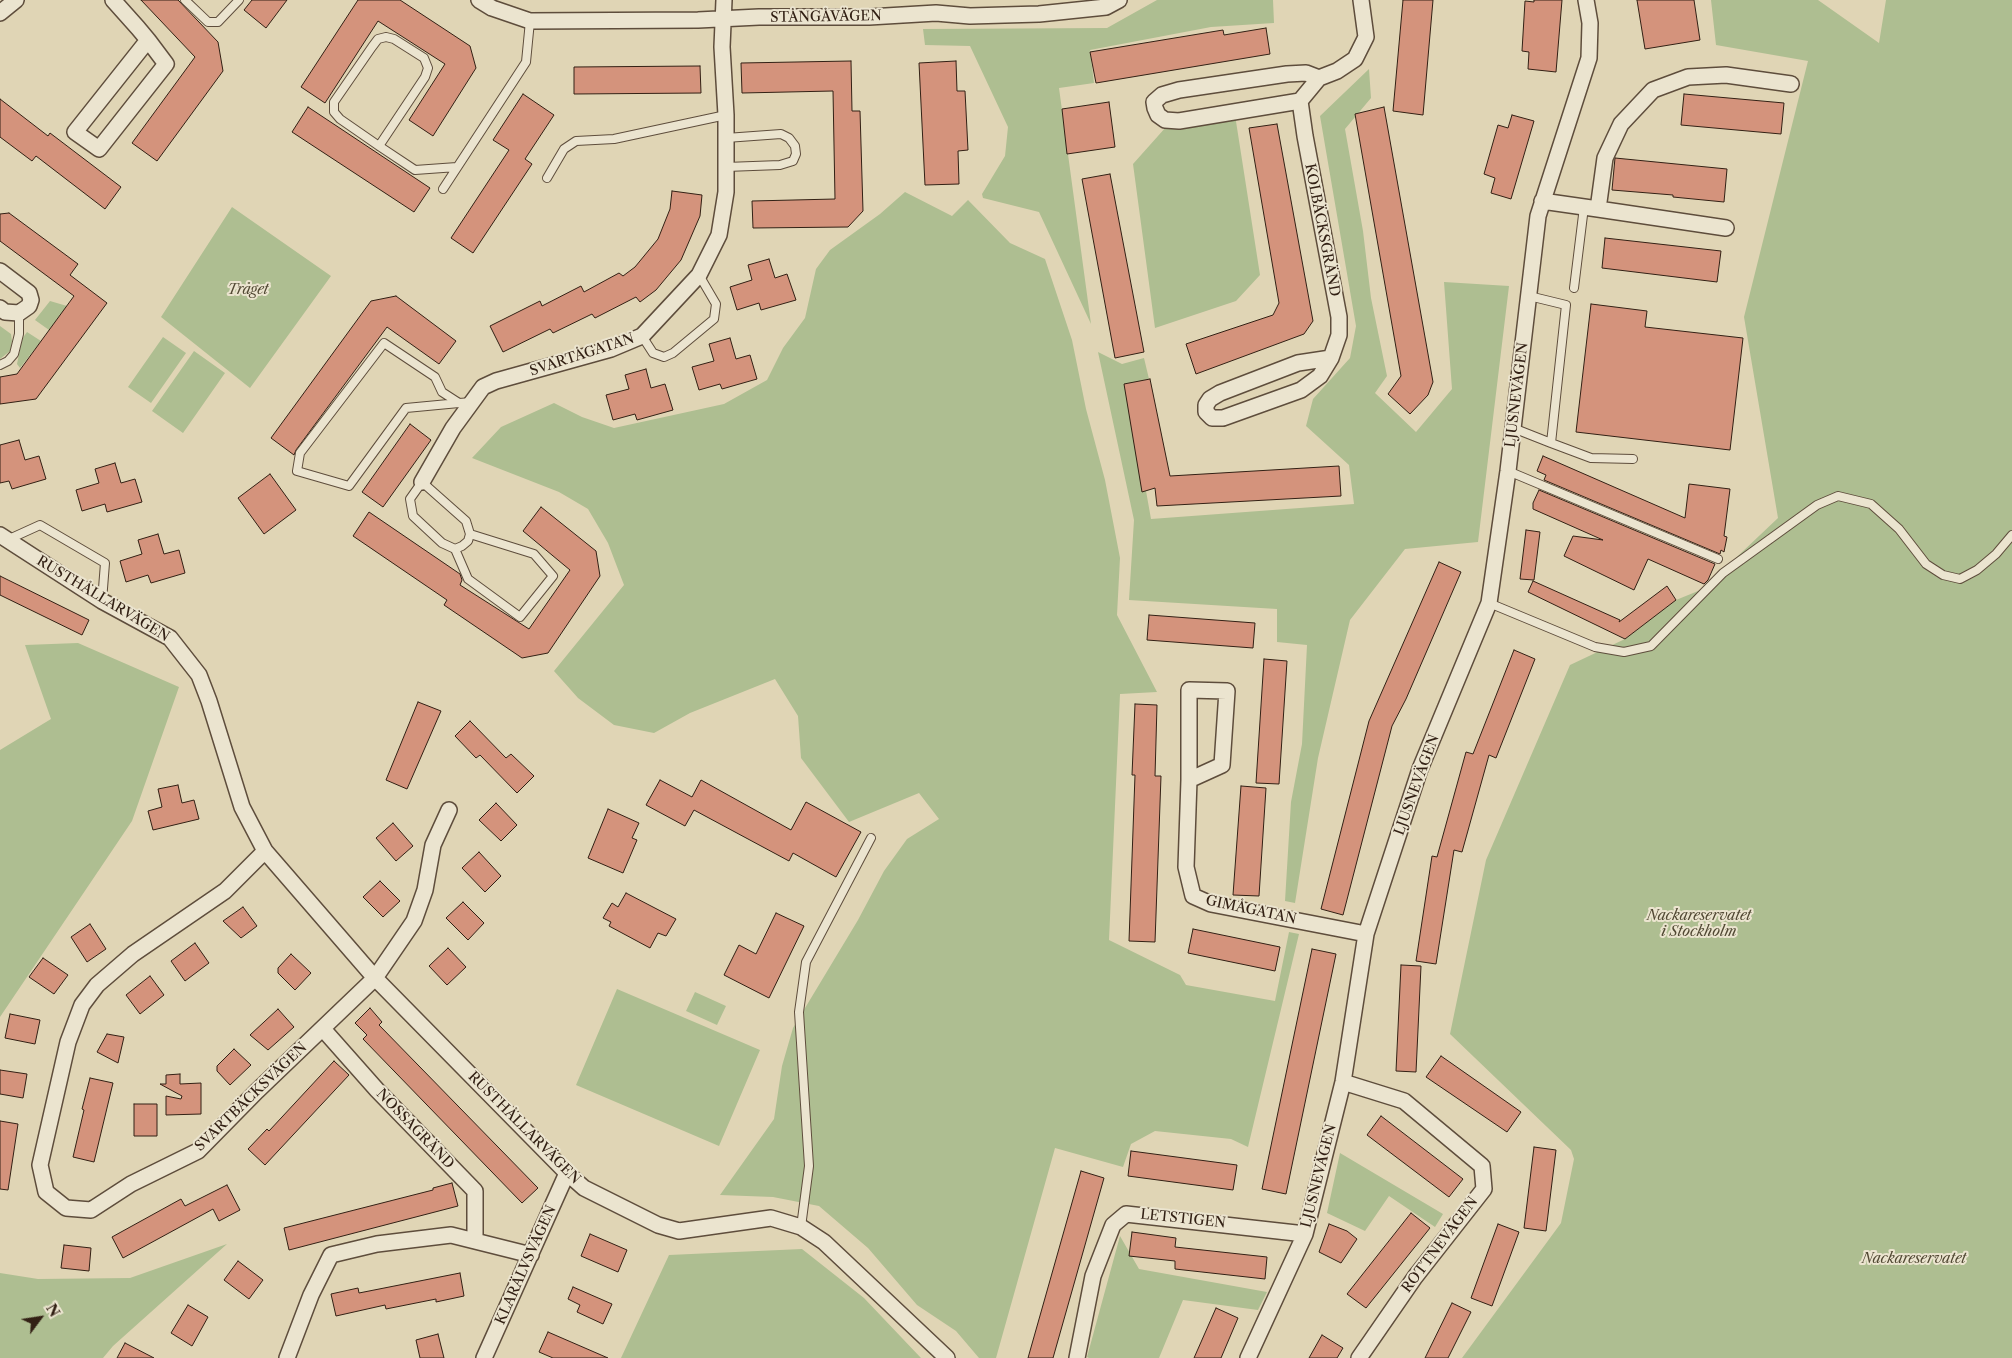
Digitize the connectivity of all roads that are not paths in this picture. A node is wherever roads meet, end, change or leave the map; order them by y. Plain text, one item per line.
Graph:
1 (16, 0) edge
2 (113, 0) edge
3 (186, 0) edge
4 (239, 0) edge
5 (479, 0) edge
6 (724, 0) edge
7 (1119, 0) edge
8 (1361, 0) edge
9 (1586, 0) edge
10 (935, 7) edge
11 (0, 13) edge
12 (723, 19) junction
13 (530, 21) junction
14 (148, 40) junction
15 (1318, 78) junction
16 (1791, 84) dead end
17 (1300, 101) junction
18 (726, 115) junction
19 (726, 138) junction
20 (379, 146) junction
21 (457, 167) junction
22 (726, 167) junction
23 (547, 178) dead end
24 (443, 189) dead end
25 (1542, 202) junction
26 (1591, 208) junction
27 (1726, 228) dead end
28 (0, 271) edge
29 (699, 275) junction
30 (1574, 288) dead end
31 (1529, 296) junction
32 (0, 308) edge
33 (19, 313) junction
34 (642, 336) junction
35 (1330, 358) junction
36 (0, 365) edge
37 (466, 403) junction
38 (1513, 428) junction
39 (1551, 443) junction
40 (1632, 459) dead end
41 (1508, 471) junction
42 (422, 482) junction
43 (470, 534) junction
44 (2012, 535) edge
45 (4, 537) edge
46 (455, 549) junction
47 (1718, 559) dead end
48 (102, 601) junction
49 (1489, 603) junction
50 (1189, 780) junction
51 (449, 810) dead end
52 (871, 838) dead end
53 (266, 851) junction
54 (1366, 934) junction
55 (376, 978) junction
56 (323, 1029) junction
57 (1343, 1082) junction
58 (567, 1173) junction
59 (801, 1227) junction
60 (1305, 1234) junction
61 (475, 1241) junction
62 (531, 1255) junction
63 (287, 1358) edge
64 (484, 1358) edge
65 (947, 1358) edge
66 (1077, 1358) edge
67 (1248, 1358) edge
68 (1359, 1358) edge

1 - 11 street
2 - 14 street
3 - 4 lane
5 - 13 street, STÅNGÅVÄGEN
6 - 12 street, SVARTÅGATAN
7 - 10 street, STÅNGÅVÄGEN
8 - 15 street
9 - 25 street, LJUSNEVÄGEN
10 - 12 street, STÅNGÅVÄGEN
12 - 13 street, STÅNGÅVÄGEN
12 - 18 street, SVARTÅGATAN
13 - 21 lane
14 - 14 street
15 - 17 street
15 - 17 street
16 - 26 street
17 - 35 street, KOLBÄCKSGRÄND
18 - 19 street, SVARTÅGATAN
18 - 23 lane
19 - 22 street, SVARTÅGATAN
19 - 22 lane
20 - 20 lane
20 - 21 lane
21 - 24 lane
22 - 29 street, SVARTÅGATAN
25 - 26 street
25 - 31 street, LJUSNEVÄGEN
26 - 27 street
26 - 30 lane
28 - 33 street
29 - 34 street, SVARTÅGATAN
29 - 34 lane
31 - 38 street, LJUSNEVÄGEN
31 - 39 lane
32 - 33 street
33 - 36 lane
34 - 37 street, SVARTÅGATAN
35 - 35 street, KOLBÄCKSGRÄND
37 - 37 lane
37 - 42 street, SVARTÅGATAN
38 - 39 lane
38 - 41 street, LJUSNEVÄGEN
39 - 40 lane
41 - 47 lane
41 - 49 street, LJUSNEVÄGEN
42 - 43 lane
42 - 46 lane
43 - 46 lane
43 - 46 lane
44 - 49 lane
45 - 48 street, RUSTHÅLLARVÄGEN
45 - 48 lane
48 - 53 street, RUSTHÅLLARVÄGEN
49 - 54 street, LJUSNEVÄGEN
50 - 50 street, GIMÅGATAN
50 - 54 street, GIMÅGATAN
51 - 55 street
52 - 59 lane
53 - 55 street, RUSTHÅLLARVÄGEN
53 - 56 street, SVARTBÄCKSVÄGEN
54 - 57 street, LJUSNEVÄGEN
55 - 56 street, SVARTBÄCKSVÄGEN
55 - 58 street, RUSTHÅLLARVÄGEN
56 - 61 street, NOSSAGRÄND
57 - 60 street, LJUSNEVÄGEN
57 - 68 street, ROTTNEVÄGEN
58 - 59 street, RUSTHÅLLARVÄGEN
58 - 62 street, KLARÄLVSVÄGEN
59 - 65 street, RUSTHÅLLARVÄGEN
60 - 66 street, LETSTIGEN
60 - 67 street, LJUSNEVÄGEN
61 - 62 street
61 - 63 street
62 - 64 street, KLARÄLVSVÄGEN

